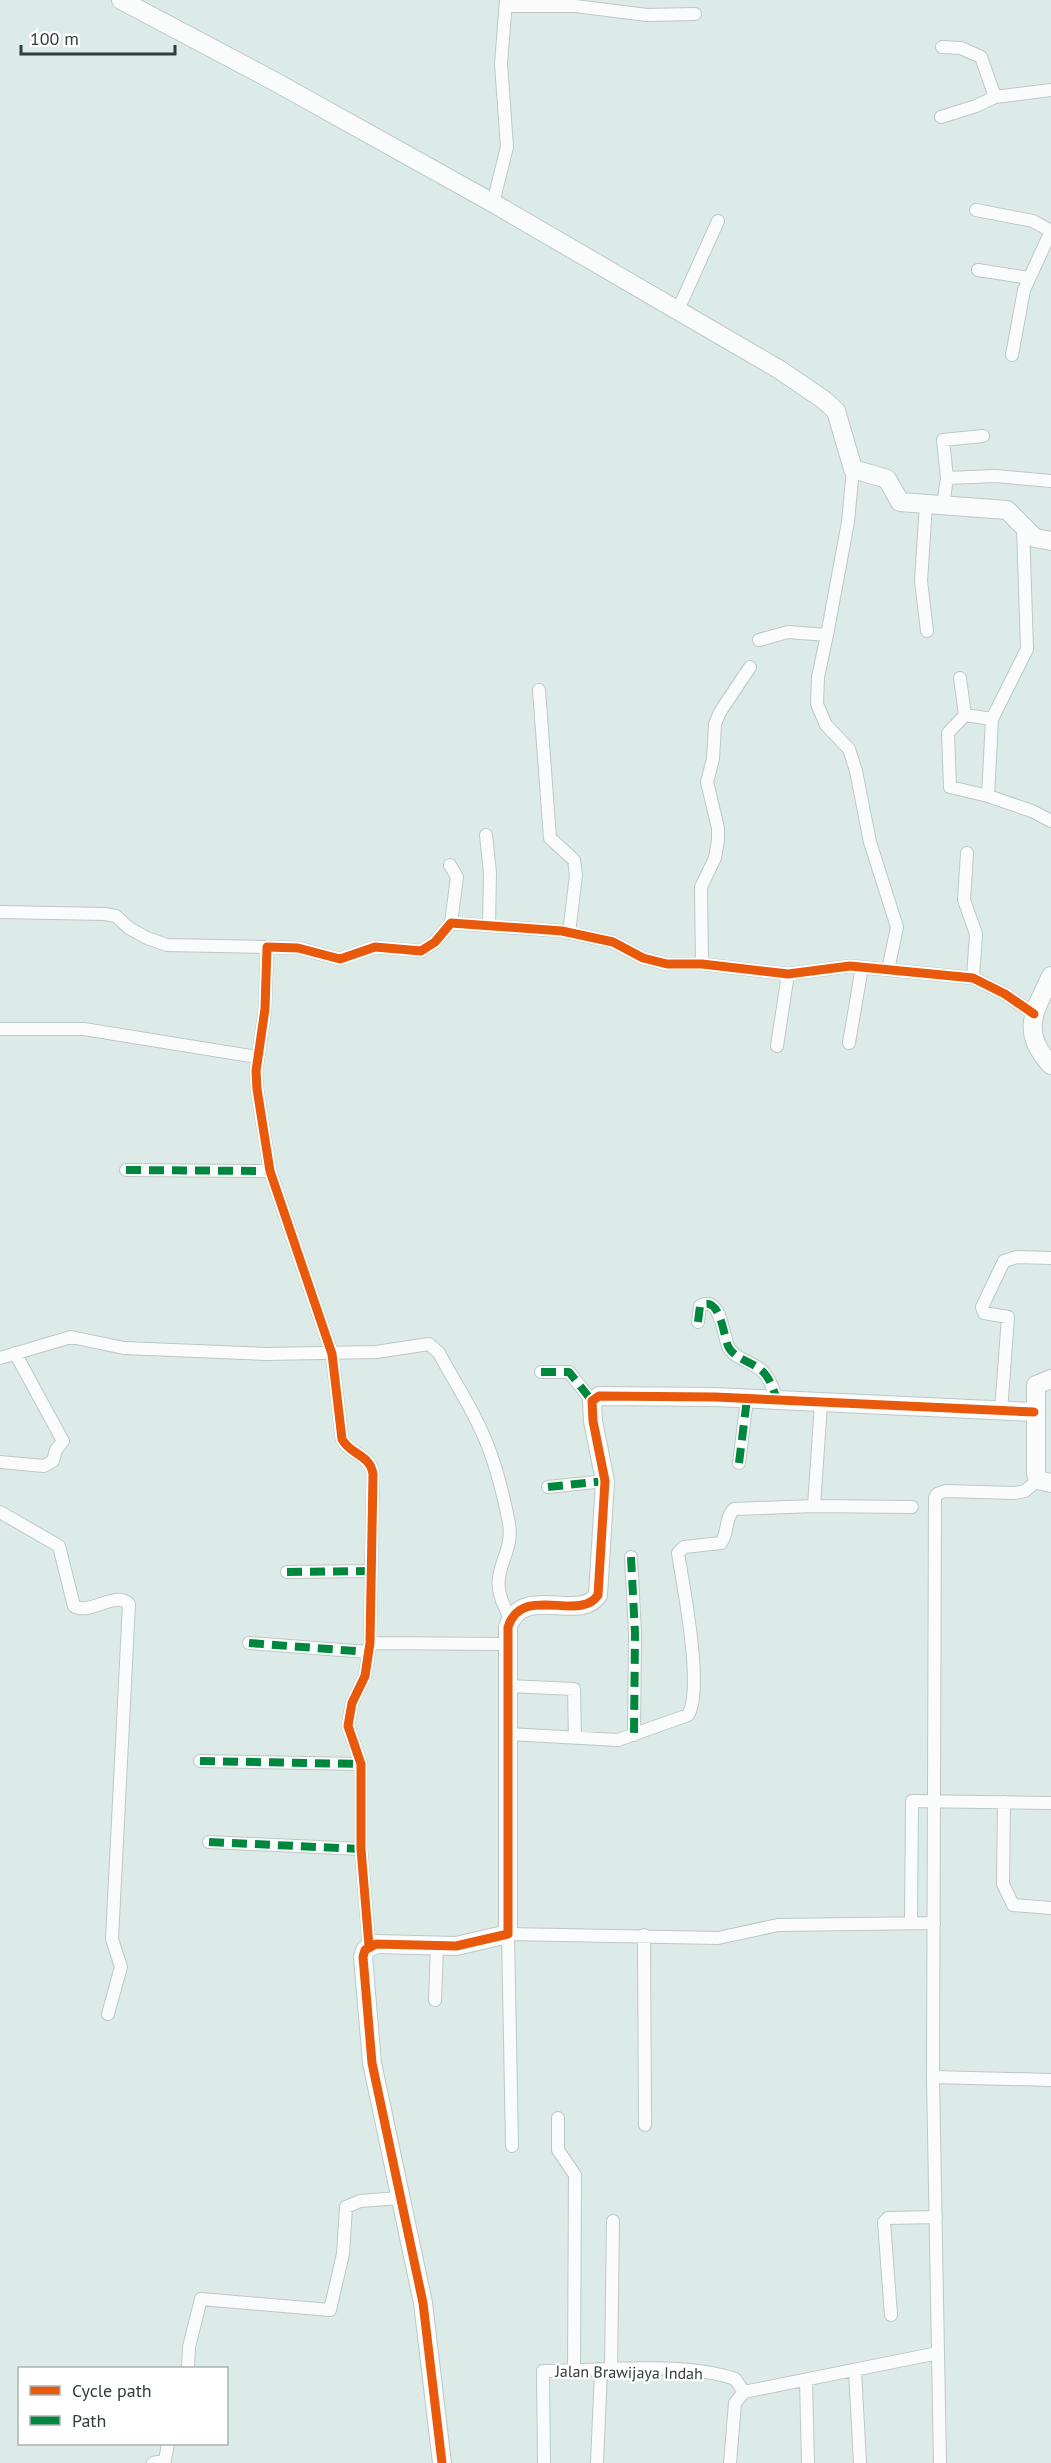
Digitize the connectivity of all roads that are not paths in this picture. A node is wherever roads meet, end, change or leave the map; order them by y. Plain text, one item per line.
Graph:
1 (126, 1) edge
2 (506, 3) edge
3 (695, 14) dead end
4 (942, 47) dead end
5 (1051, 90) edge
6 (994, 97) junction
7 (941, 117) dead end
8 (493, 203) junction
9 (976, 210) dead end
10 (718, 221) dead end
11 (1050, 230) edge
12 (978, 270) dead end
13 (1029, 278) junction
14 (678, 310) junction
15 (1012, 355) dead end
16 (983, 436) dead end
17 (853, 469) junction
18 (947, 478) junction
19 (1051, 481) edge
20 (934, 505) junction
21 (1023, 527) junction
22 (1051, 541) edge
23 (927, 631) dead end
24 (827, 635) junction
25 (759, 640) dead end
26 (750, 667) dead end
27 (960, 678) dead end
28 (540, 690) dead end
29 (965, 715) junction
30 (992, 719) junction
31 (988, 795) junction
32 (1051, 822) edge
33 (486, 835) dead end
34 (968, 853) dead end
35 (450, 865) dead end
36 (0, 912) edge
37 (451, 923) junction
38 (489, 926) junction
39 (569, 933) junction
40 (267, 947) junction
41 (702, 964) junction
42 (862, 967) junction
43 (888, 970) junction
44 (788, 974) junction
45 (1051, 976) edge
46 (973, 978) junction
47 (1034, 1014) junction
48 (0, 1029) edge
49 (849, 1043) dead end
50 (777, 1046) dead end
51 (257, 1057) junction
52 (1048, 1062) edge
53 (126, 1170) dead end
54 (270, 1171) junction
55 (1051, 1258) edge
56 (698, 1322) dead end
57 (15, 1353) junction
58 (332, 1354) junction
59 (0, 1358) edge
60 (541, 1372) dead end
61 (1051, 1379) edge
62 (747, 1399) junction
63 (777, 1400) junction
64 (591, 1401) junction
65 (821, 1404) junction
66 (1001, 1411) junction
67 (1034, 1412) junction
68 (0, 1462) edge
69 (739, 1463) dead end
70 (605, 1481) junction
71 (1044, 1481) edge
72 (548, 1487) dead end
73 (0, 1502) edge
74 (814, 1506) junction
75 (912, 1507) dead end
76 (0, 1512) edge
77 (631, 1557) dead end
78 (369, 1571) junction
79 (287, 1572) dead end
80 (511, 1619) junction
81 (249, 1643) dead end
82 (506, 1644) junction
83 (369, 1648) junction
84 (506, 1686) junction
85 (507, 1734) junction
86 (634, 1735) junction
87 (574, 1738) junction
88 (200, 1761) dead end
89 (361, 1764) junction
90 (934, 1801) junction
91 (1004, 1802) junction
92 (1051, 1803) edge
93 (209, 1842) dead end
94 (361, 1849) junction
95 (1051, 1908) edge
96 (911, 1922) junction
97 (934, 1923) junction
98 (508, 1934) junction
99 (644, 1935) junction
100 (369, 1946) junction
101 (437, 1946) junction
102 (435, 2000) dead end
103 (108, 2014) dead end
104 (933, 2077) junction
105 (1051, 2080) edge
106 (558, 2118) dead end
107 (645, 2125) dead end
108 (512, 2146) dead end
109 (400, 2198) junction
110 (936, 2217) junction
111 (613, 2221) dead end
112 (891, 2315) dead end
113 (938, 2353) junction
114 (188, 2367) edge
115 (855, 2370) junction
116 (574, 2371) junction
117 (606, 2371) junction
118 (806, 2380) junction
119 (742, 2388) junction
120 (168, 2445) edge
121 (153, 2463) edge
122 (442, 2463) edge
123 (544, 2463) edge
124 (597, 2463) edge
125 (730, 2463) edge
126 (808, 2463) edge
127 (860, 2463) edge
128 (939, 2463) edge

1 - 8 street
2 - 3 street
2 - 8 street
4 - 6 street
5 - 6 street
6 - 7 street
8 - 14 street
9 - 11 street
10 - 14 street
11 - 13 street
12 - 13 street
13 - 15 street
14 - 17 street
16 - 18 street
17 - 20 street
17 - 24 street
18 - 19 street
18 - 20 street
20 - 21 street
20 - 23 street
21 - 22 street
21 - 30 street
24 - 25 street
24 - 43 street
26 - 41 street
27 - 29 street
28 - 39 street
29 - 30 street
29 - 31 street
30 - 31 street
31 - 32 street
33 - 38 street
34 - 46 street
35 - 37 street
36 - 40 street
37 - 38 street
37 - 40 street
38 - 39 street
39 - 41 street
40 - 51 street
41 - 44 street
42 - 43 street
42 - 44 street
42 - 49 street
43 - 46 street
44 - 50 street
45 - 47 street
46 - 47 street
47 - 52 street
48 - 51 street
51 - 54 street
53 - 54 street
54 - 58 street
55 - 66 street
56 - 63 street
57 - 58 street
57 - 59 street
57 - 68 street
58 - 78 street
58 - 80 street
60 - 64 street
61 - 67 street
62 - 63 street
62 - 64 street
62 - 69 street
63 - 65 street
64 - 70 street
65 - 66 street
65 - 74 street
66 - 67 street
67 - 71 street
70 - 72 street
70 - 80 street
71 - 90 street
73 - 76 street
74 - 75 street
74 - 86 street
76 - 103 street
77 - 86 street
78 - 79 street
78 - 83 street
80 - 82 street
81 - 83 street
82 - 83 street
82 - 84 street
83 - 89 street
84 - 85 street
84 - 87 street
85 - 87 street
85 - 98 street
86 - 87 street
88 - 89 street
89 - 94 street
90 - 91 street
90 - 96 street
90 - 97 street
91 - 92 street
91 - 95 street
93 - 94 street
94 - 100 street
96 - 97 street
96 - 99 street
97 - 104 street
98 - 99 street
98 - 101 street
98 - 108 street
99 - 107 street
100 - 101 street
100 - 109 street
101 - 102 street
104 - 105 street
104 - 110 street
106 - 116 street
109 - 114 street
109 - 122 street
110 - 112 street
110 - 113 street
111 - 117 street
113 - 115 street
113 - 128 street
115 - 118 street
115 - 127 street
116 - 117 street, Jalan Brawijaya Indah
116 - 123 street, Jalan Brawijaya Indah
117 - 119 street, Jalan Brawijaya Indah
117 - 124 street
118 - 119 street
118 - 126 street
119 - 125 street
120 - 121 street

